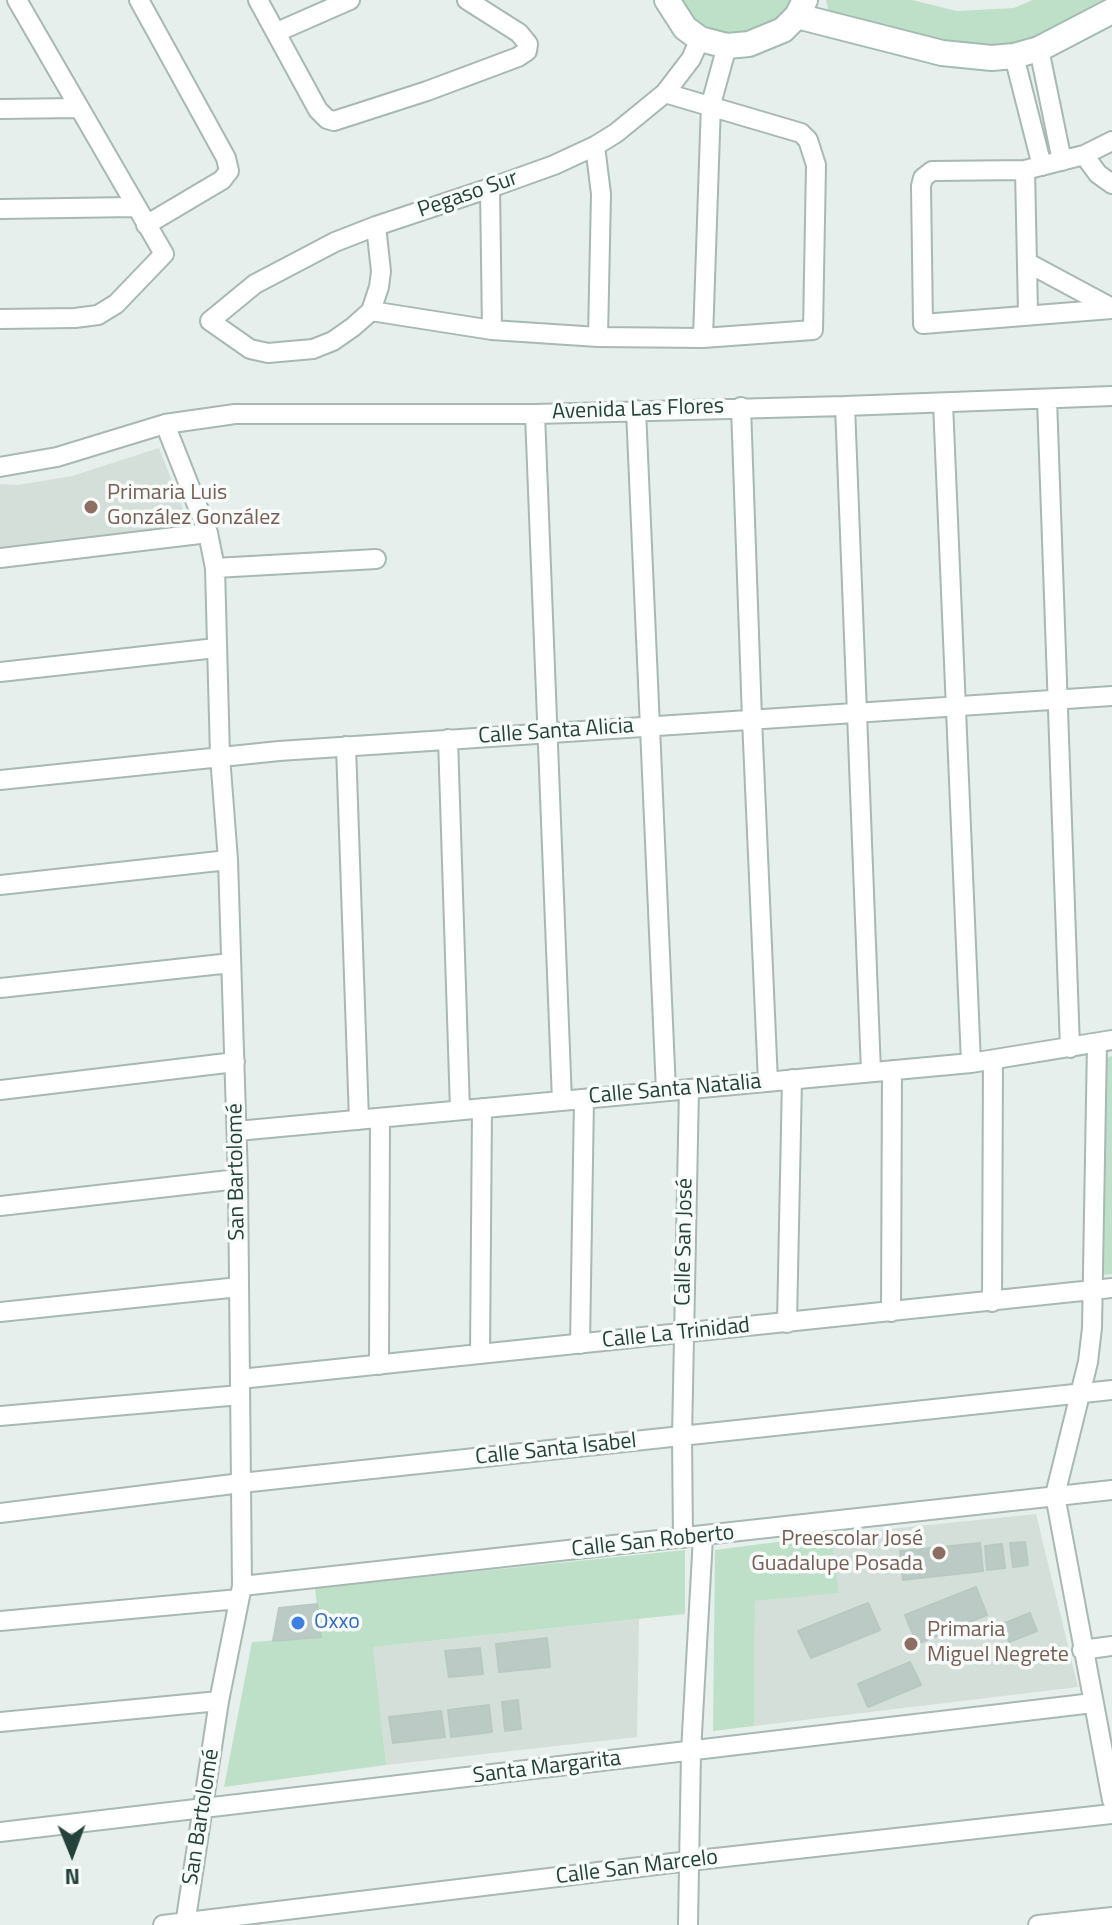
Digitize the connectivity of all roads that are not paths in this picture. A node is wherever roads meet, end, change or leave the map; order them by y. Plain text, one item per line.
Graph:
1 (139, 0) edge
2 (258, 0) edge
3 (350, 0) edge
4 (467, 0) edge
5 (667, 0) edge
6 (18, 4) edge
7 (0, 8) edge
8 (801, 8) edge
9 (1112, 11) edge
10 (277, 32) junction
11 (700, 39) junction
12 (727, 46) junction
13 (1039, 49) junction
14 (1014, 56) junction
15 (665, 93) junction
16 (711, 104) junction
17 (78, 108) junction
18 (0, 109) edge
19 (1112, 141) edge
20 (595, 146) junction
21 (1084, 155) junction
22 (1062, 161) junction
23 (1033, 168) junction
24 (1112, 184) edge
25 (490, 188) junction
26 (134, 207) junction
27 (0, 209) edge
28 (146, 225) junction
29 (376, 226) junction
30 (1028, 263) junction
31 (1112, 308) edge
32 (371, 311) junction
33 (1028, 313) junction
34 (0, 319) edge
35 (492, 330) junction
36 (598, 337) junction
37 (703, 338) junction
38 (1112, 396) edge
39 (1047, 399) junction
40 (943, 403) junction
41 (845, 406) junction
42 (741, 407) junction
43 (636, 410) junction
44 (535, 414) junction
45 (165, 424) junction
46 (0, 467) edge
47 (208, 533) junction
48 (0, 558) edge
49 (376, 559) dead end
50 (215, 568) junction
51 (216, 648) junction
52 (0, 672) edge
53 (1112, 696) edge
54 (1058, 699) junction
55 (957, 706) junction
56 (856, 713) junction
57 (752, 719) junction
58 (651, 726) junction
59 (547, 733) junction
60 (448, 739) junction
61 (346, 746) junction
62 (220, 756) junction
63 (0, 780) edge
64 (228, 860) junction
65 (0, 885) edge
66 (231, 963) junction
67 (0, 988) edge
68 (1104, 1041) edge
69 (1070, 1048) junction
70 (993, 1060) junction
71 (235, 1062) junction
72 (971, 1063) junction
73 (892, 1070) junction
74 (871, 1072) junction
75 (792, 1079) junction
76 (768, 1082) junction
77 (689, 1089) junction
78 (0, 1090) edge
79 (666, 1091) junction
80 (584, 1099) junction
81 (562, 1101) junction
82 (482, 1108) junction
83 (460, 1110) junction
84 (380, 1118) junction
85 (359, 1120) junction
86 (237, 1131) junction
87 (238, 1179) junction
88 (0, 1206) edge
89 (239, 1287) junction
90 (1102, 1289) edge
91 (992, 1302) junction
92 (0, 1312) edge
93 (891, 1312) junction
94 (787, 1323) junction
95 (684, 1333) junction
96 (580, 1344) junction
97 (480, 1354) junction
98 (379, 1365) junction
99 (240, 1387) junction
100 (1112, 1390) edge
101 (1080, 1393) junction
102 (0, 1416) edge
103 (682, 1437) junction
104 (241, 1483) junction
105 (1112, 1490) edge
106 (1055, 1495) junction
107 (0, 1513) edge
108 (703, 1537) junction
109 (683, 1538) junction
110 (240, 1592) junction
111 (0, 1621) edge
112 (1112, 1646) edge
113 (1082, 1650) junction
114 (219, 1701) junction
115 (1093, 1703) junction
116 (0, 1722) edge
117 (691, 1752) junction
118 (1112, 1800) edge
119 (204, 1808) junction
120 (1112, 1814) edge
121 (0, 1832) edge
122 (689, 1861) junction
123 (1112, 1917) edge
124 (185, 1924) edge
125 (163, 1925) edge
126 (688, 1925) edge
127 (1038, 1925) edge

1 - 28 street
2 - 10 street
3 - 10 street
4 - 10 street
5 - 11 street
6 - 7 street
6 - 17 street
8 - 12 street
8 - 14 street
9 - 13 street
11 - 12 street
11 - 15 street, Pegaso Sur
12 - 16 street
13 - 14 street
13 - 22 street
14 - 23 street
15 - 16 street
15 - 20 street, Pegaso Sur
16 - 37 street
16 - 37 street
17 - 18 street
17 - 26 street
19 - 21 street
20 - 25 street, Pegaso Sur
20 - 36 street
21 - 22 street
21 - 24 street
22 - 23 street
23 - 30 street
23 - 33 street
25 - 29 street, Pegaso Sur
25 - 35 street
26 - 27 street
26 - 28 street
28 - 34 street
29 - 32 street
29 - 32 street, Pegaso Sur
30 - 31 street
30 - 33 street
31 - 33 street
32 - 35 street
35 - 36 street
36 - 37 street
38 - 39 street, Avenida Las Flores
39 - 40 street, Avenida Las Flores
39 - 54 street
40 - 41 street, Avenida Las Flores
40 - 55 street
41 - 42 street, Avenida Las Flores
41 - 56 street
42 - 43 street, Avenida Las Flores
42 - 57 street
43 - 44 street, Avenida Las Flores
43 - 58 street
44 - 45 street, Avenida Las Flores
44 - 59 street
45 - 46 street, Avenida Las Flores
45 - 47 street, San Bartolomé
47 - 48 street
47 - 50 street, San Bartolomé
49 - 50 street
50 - 51 street, San Bartolomé
51 - 52 street
51 - 62 street, San Bartolomé
53 - 54 street, Calle Santa Alicia
54 - 55 street, Calle Santa Alicia
54 - 69 street
55 - 56 street, Calle Santa Alicia
55 - 72 street
56 - 57 street, Calle Santa Alicia
56 - 74 street
57 - 58 street, Calle Santa Alicia
57 - 76 street
58 - 59 street, Calle Santa Alicia
58 - 79 street
59 - 60 street, Calle Santa Alicia
59 - 81 street
60 - 61 street, Calle Santa Alicia
60 - 83 street
61 - 62 street, Calle Santa Alicia
61 - 85 street
62 - 63 street, Calle Santa Alicia
62 - 64 street, San Bartolomé
64 - 65 street
64 - 66 street, San Bartolomé
66 - 67 street
66 - 71 street, San Bartolomé
68 - 69 street, Calle Santa Natalia
68 - 90 street
69 - 70 street, Calle Santa Natalia
70 - 72 street, Calle Santa Natalia
70 - 91 street
71 - 78 street
71 - 86 street, San Bartolomé
72 - 73 street, Calle Santa Natalia
73 - 74 street, Calle Santa Natalia
73 - 93 street
74 - 75 street, Calle Santa Natalia
75 - 76 street, Calle Santa Natalia
75 - 94 street
76 - 77 street, Calle Santa Natalia
77 - 79 street, Calle Santa Natalia
77 - 95 street, Calle San José
79 - 80 street, Calle Santa Natalia
80 - 81 street, Calle Santa Natalia
80 - 96 street
81 - 82 street, Calle Santa Natalia
82 - 83 street, Calle Santa Natalia
82 - 97 street
83 - 84 street, Calle Santa Natalia
84 - 85 street, Calle Santa Natalia
84 - 98 street
85 - 86 street, Calle Santa Natalia
86 - 87 street, San Bartolomé
87 - 88 street
87 - 89 street, San Bartolomé
89 - 92 street
89 - 99 street, San Bartolomé
90 - 91 street, Calle La Trinidad
90 - 101 street
91 - 93 street, Calle La Trinidad
93 - 94 street, Calle La Trinidad
94 - 95 street, Calle La Trinidad
95 - 96 street, Calle La Trinidad
95 - 103 street, Calle San José
96 - 97 street, Calle La Trinidad
97 - 98 street, Calle La Trinidad
98 - 99 street, Calle La Trinidad
99 - 102 street, Calle La Trinidad
99 - 104 street, San Bartolomé
100 - 101 street, Calle Santa Isabel
101 - 103 street, Calle Santa Isabel
101 - 106 street
103 - 104 street, Calle Santa Isabel
103 - 109 street, Calle San José
104 - 107 street, Calle Santa Isabel
104 - 110 street, San Bartolomé
105 - 106 street, Calle San Roberto
106 - 108 street, Calle San Roberto
106 - 113 street
108 - 109 street, Calle San Roberto
108 - 117 street
109 - 110 street, Calle San Roberto
110 - 111 street, Calle San Roberto
110 - 114 street, San Bartolomé
112 - 113 street
113 - 115 street
114 - 116 street
114 - 119 street, San Bartolomé
115 - 117 street, Santa Margarita
115 - 118 street
117 - 119 street, Santa Margarita
117 - 122 street
119 - 121 street, Santa Margarita
119 - 124 street, San Bartolomé
120 - 122 street, Calle San Marcelo
122 - 124 street, Calle San Marcelo
122 - 126 street
123 - 127 street
124 - 125 street, Calle San Marcelo

